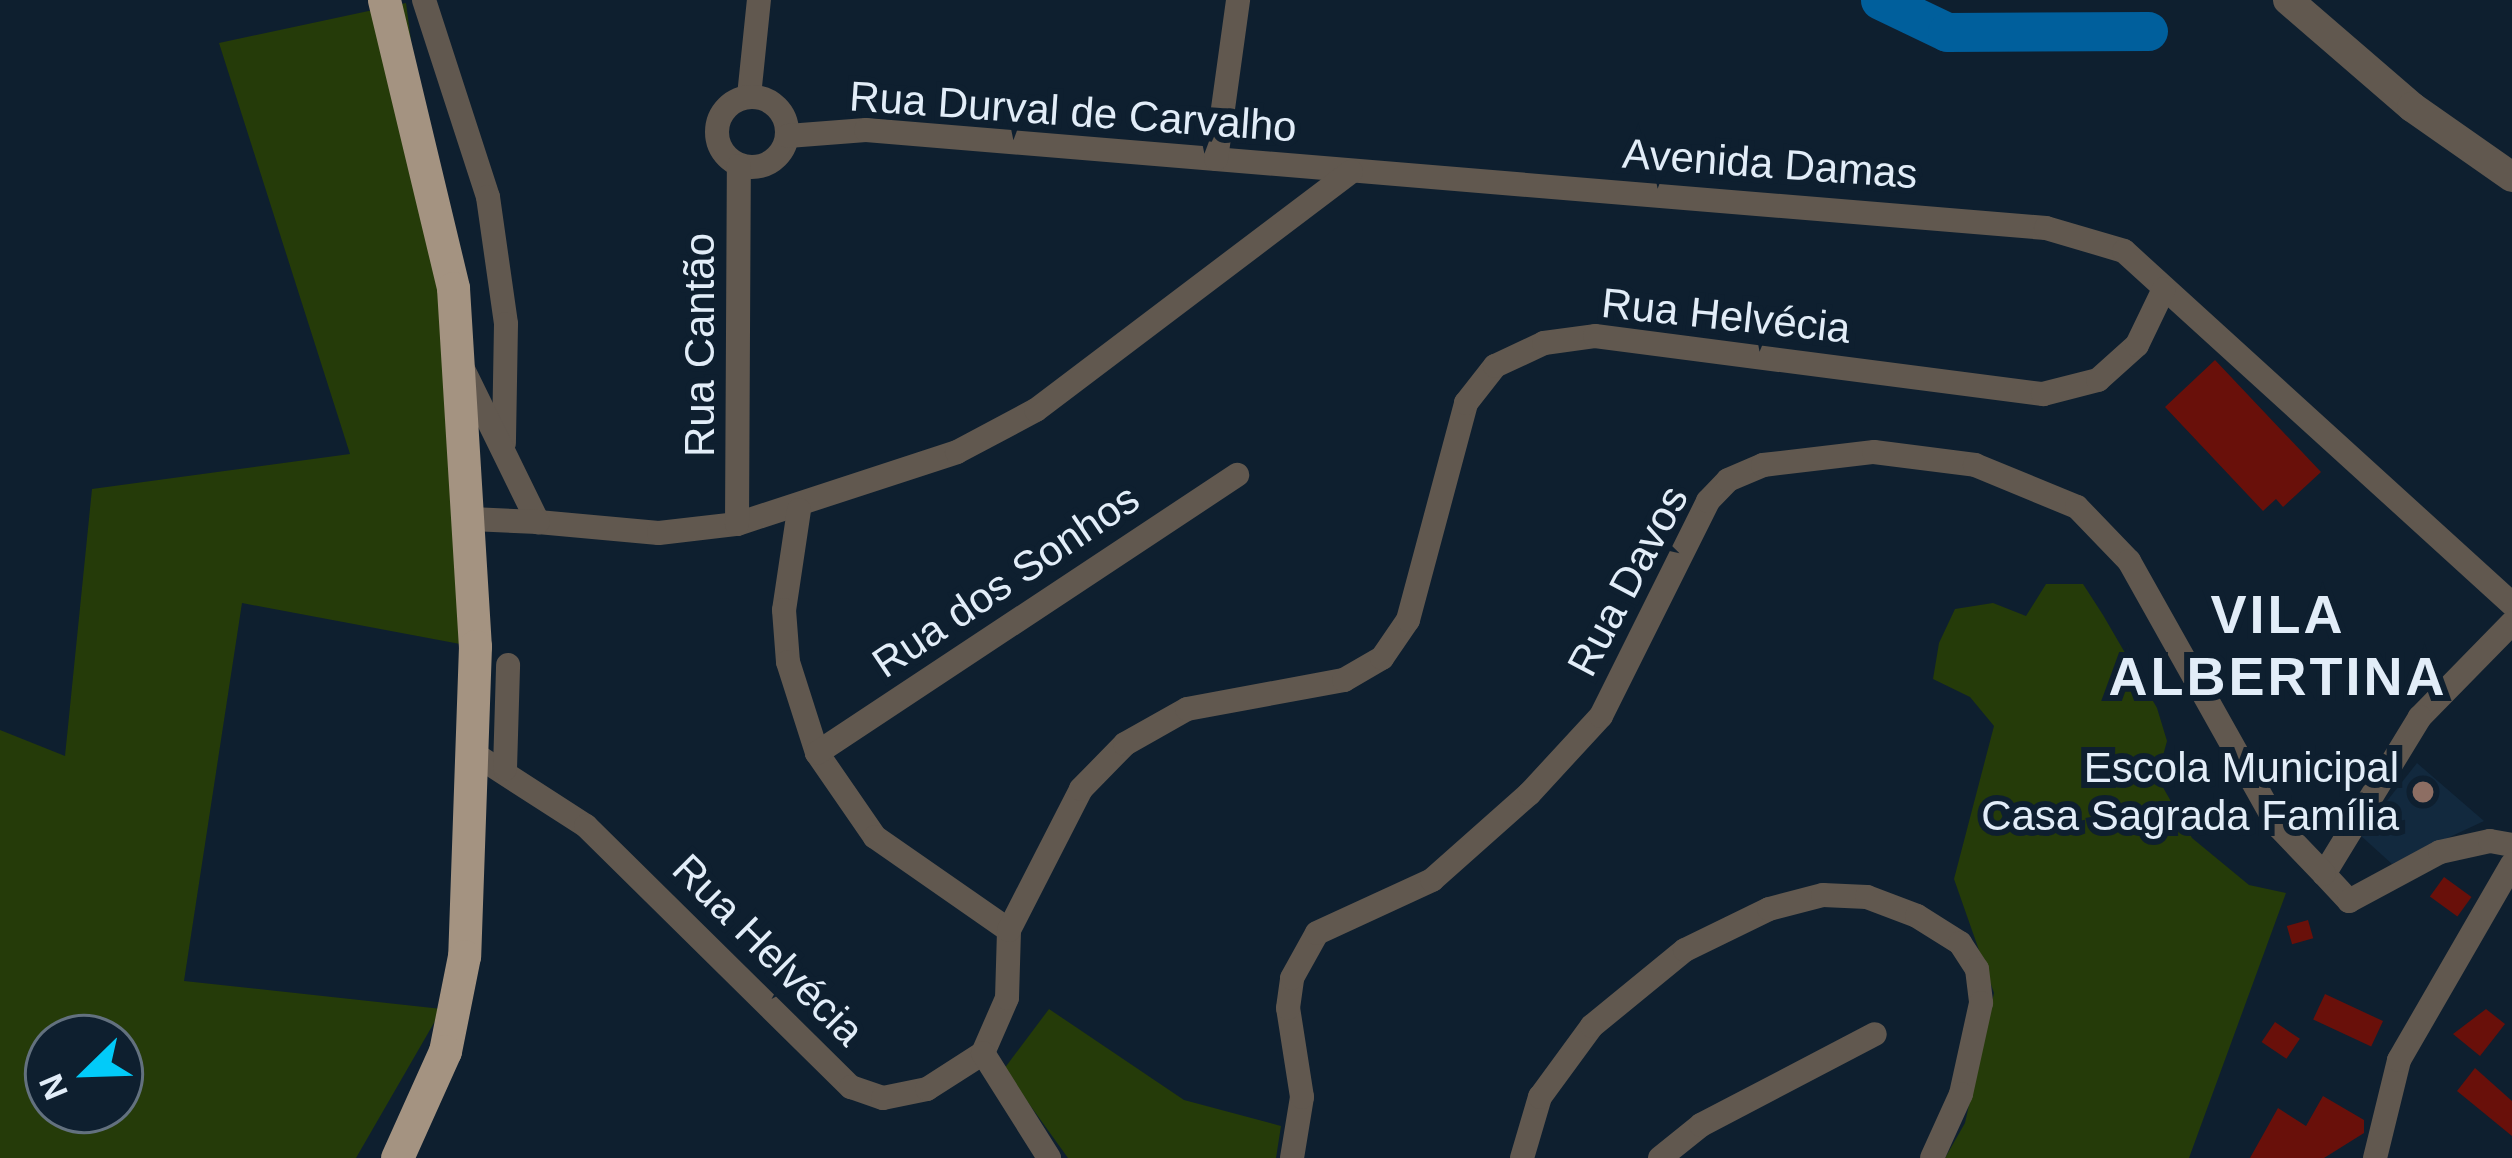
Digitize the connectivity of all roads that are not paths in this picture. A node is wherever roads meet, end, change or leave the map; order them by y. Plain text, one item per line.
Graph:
1 (384, 0) edge
2 (424, 0) edge
3 (758, 0) edge
4 (1238, 0) edge
5 (2295, 3) edge
6 (749, 97) junction
7 (788, 136) junction
8 (1216, 159) junction
9 (739, 166) junction
10 (1352, 172) junction
11 (2512, 177) edge
12 (2164, 289) junction
13 (460, 363) junction
14 (504, 446) junction
15 (1237, 475) dead end
16 (799, 510) junction
17 (471, 519) junction
18 (538, 522) junction
19 (737, 524) junction
20 (2512, 604) edge
21 (2512, 623) edge
22 (508, 665) dead end
23 (818, 753) junction
24 (490, 762) junction
25 (2512, 845) edge
26 (2512, 864) edge
27 (2324, 874) junction
28 (1009, 930) junction
29 (1875, 1034) dead end
30 (983, 1053) junction
31 (397, 1158) edge
32 (1049, 1158) edge
33 (1292, 1158) edge
34 (1522, 1158) edge
35 (1660, 1158) edge
36 (1932, 1158) edge
37 (2375, 1158) edge

1 - 13 main road
2 - 14 street
3 - 6 street
4 - 8 street
5 - 11 street
6 - 7 street
6 - 9 street
7 - 8 street, Rua Durval de Carvalho
7 - 9 street
8 - 10 street, Rua Durval de Carvalho
9 - 19 street, Rua Cantão
10 - 12 street, Avenida Damas
10 - 16 street
12 - 20 street, Avenida Damas
12 - 28 street, Rua Helvécia
13 - 14 street
13 - 17 main road
14 - 18 street
15 - 23 street, Rua dos Sonhos
16 - 19 street
16 - 23 street
17 - 18 street
17 - 24 main road
18 - 19 street
21 - 27 street
22 - 24 street
23 - 28 street
24 - 30 street, Rua Helvécia
24 - 31 main road
25 - 27 street, Rua Davos
26 - 37 street
27 - 33 street, Rua Davos
28 - 30 street, Rua Helvécia
29 - 35 street
30 - 32 street
34 - 36 street

